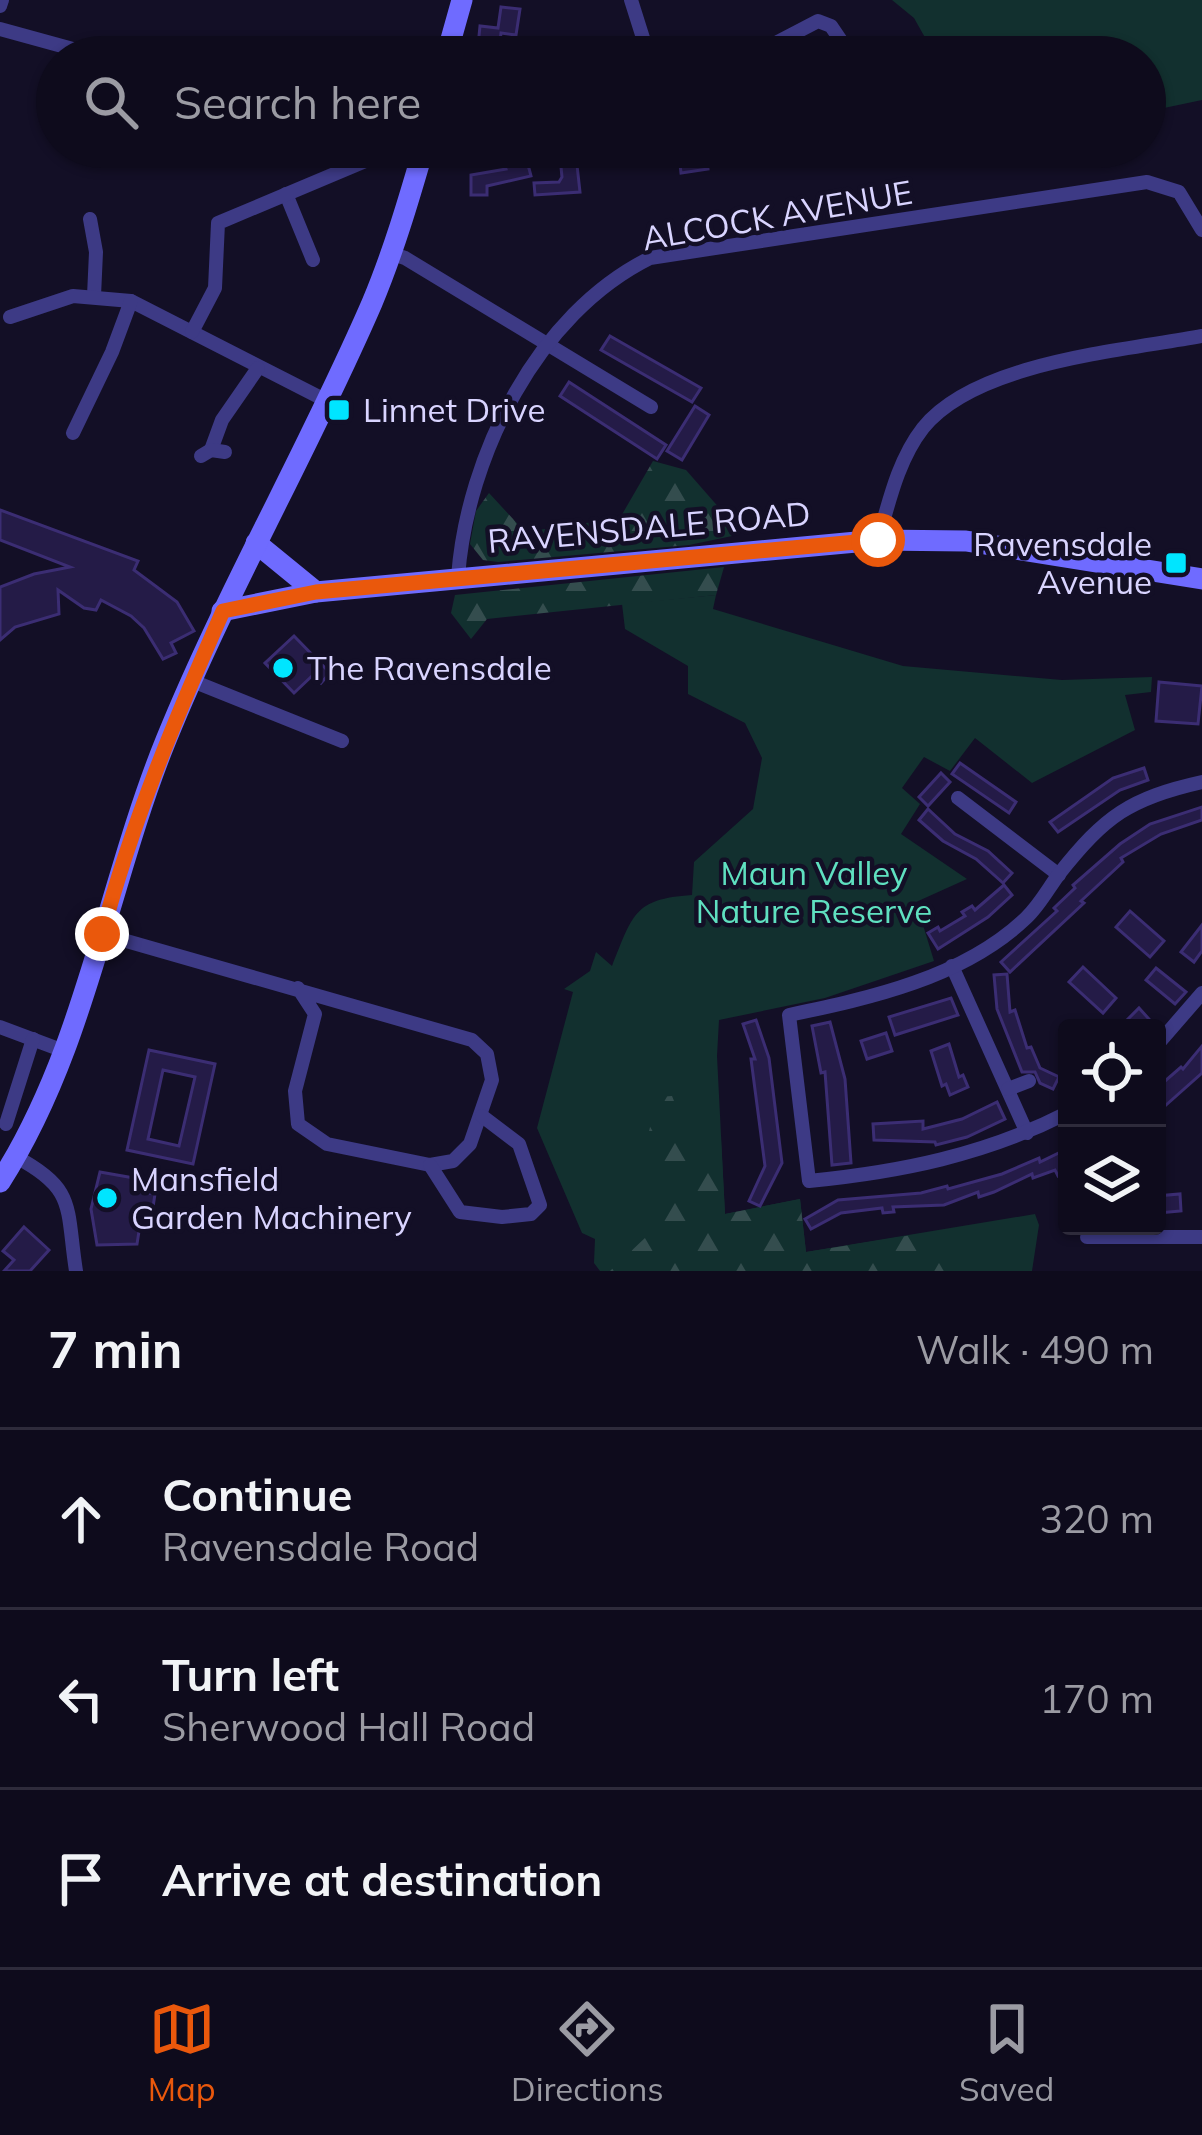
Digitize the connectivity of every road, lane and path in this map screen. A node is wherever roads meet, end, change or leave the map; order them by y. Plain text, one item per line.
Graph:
1 (462, 0) edge
2 (631, 0) edge
3 (0, 29) edge
4 (452, 36) edge
5 (642, 36) edge
6 (789, 36) edge
7 (838, 36) edge
8 (36, 39) edge
9 (348, 168) edge
10 (417, 168) edge
11 (286, 194) junction
12 (90, 219) dead end
13 (1202, 230) edge
14 (390, 253) junction
15 (313, 260) dead end
16 (94, 296) junction
17 (131, 301) junction
18 (10, 317) dead end
19 (193, 332) junction
20 (1202, 336) edge
21 (547, 345) junction
22 (258, 368) junction
23 (327, 401) junction
24 (650, 407) dead end
25 (73, 433) dead end
26 (212, 452) dead end
27 (878, 540) junction
28 (256, 543) junction
29 (458, 578) junction
30 (1202, 579) edge
31 (234, 586) junction
32 (316, 592) junction
33 (261, 603) junction
34 (223, 611) junction
35 (190, 680) junction
36 (342, 741) dead end
37 (1202, 782) edge
38 (958, 798) dead end
39 (1059, 875) junction
40 (102, 934) junction
41 (952, 966) junction
42 (298, 988) junction
43 (1202, 993) edge
44 (341, 999) junction
45 (315, 1014) junction
46 (0, 1027) edge
47 (1166, 1035) edge
48 (33, 1039) junction
49 (64, 1051) junction
50 (1029, 1081) dead end
51 (1008, 1089) junction
52 (6, 1104) edge
53 (482, 1116) junction
54 (1058, 1118) edge
55 (6, 1124) dead end
56 (1027, 1133) junction
57 (16, 1157) junction
58 (430, 1165) junction
59 (0, 1182) edge
60 (1131, 1235) edge
61 (1202, 1237) edge
62 (76, 1271) edge

1 - 4 main road
2 - 5 street
3 - 8 street
6 - 7 street
9 - 11 street
10 - 14 main road
11 - 15 street
11 - 19 street
12 - 16 street
13 - 21 street, ALCOCK AVENUE
14 - 21 street
14 - 23 main road
16 - 17 street
16 - 18 street
17 - 19 street
17 - 25 street
19 - 22 street
20 - 27 street
21 - 24 street
21 - 29 street, ALCOCK AVENUE
22 - 23 street
22 - 26 street
23 - 28 main road
27 - 29 main road, RAVENSDALE ROAD
27 - 30 main road, RAVENSDALE ROAD
28 - 31 main road
28 - 32 main road
29 - 32 main road, RAVENSDALE ROAD
31 - 33 main road
31 - 34 main road
32 - 33 main road, RAVENSDALE ROAD
33 - 34 main road, RAVENSDALE ROAD
34 - 35 main road
35 - 36 street
35 - 40 main road
37 - 39 street
38 - 39 street
39 - 41 street
40 - 42 street
40 - 49 main road
41 - 51 street
41 - 56 street
42 - 44 street
42 - 45 street
43 - 47 street
44 - 45 street
44 - 53 street
45 - 58 street
46 - 48 street
48 - 49 street
48 - 52 street
49 - 57 main road
50 - 51 street
51 - 56 street
52 - 55 street
53 - 58 street
53 - 58 street
54 - 56 street
57 - 59 main road
57 - 62 street
60 - 61 street

